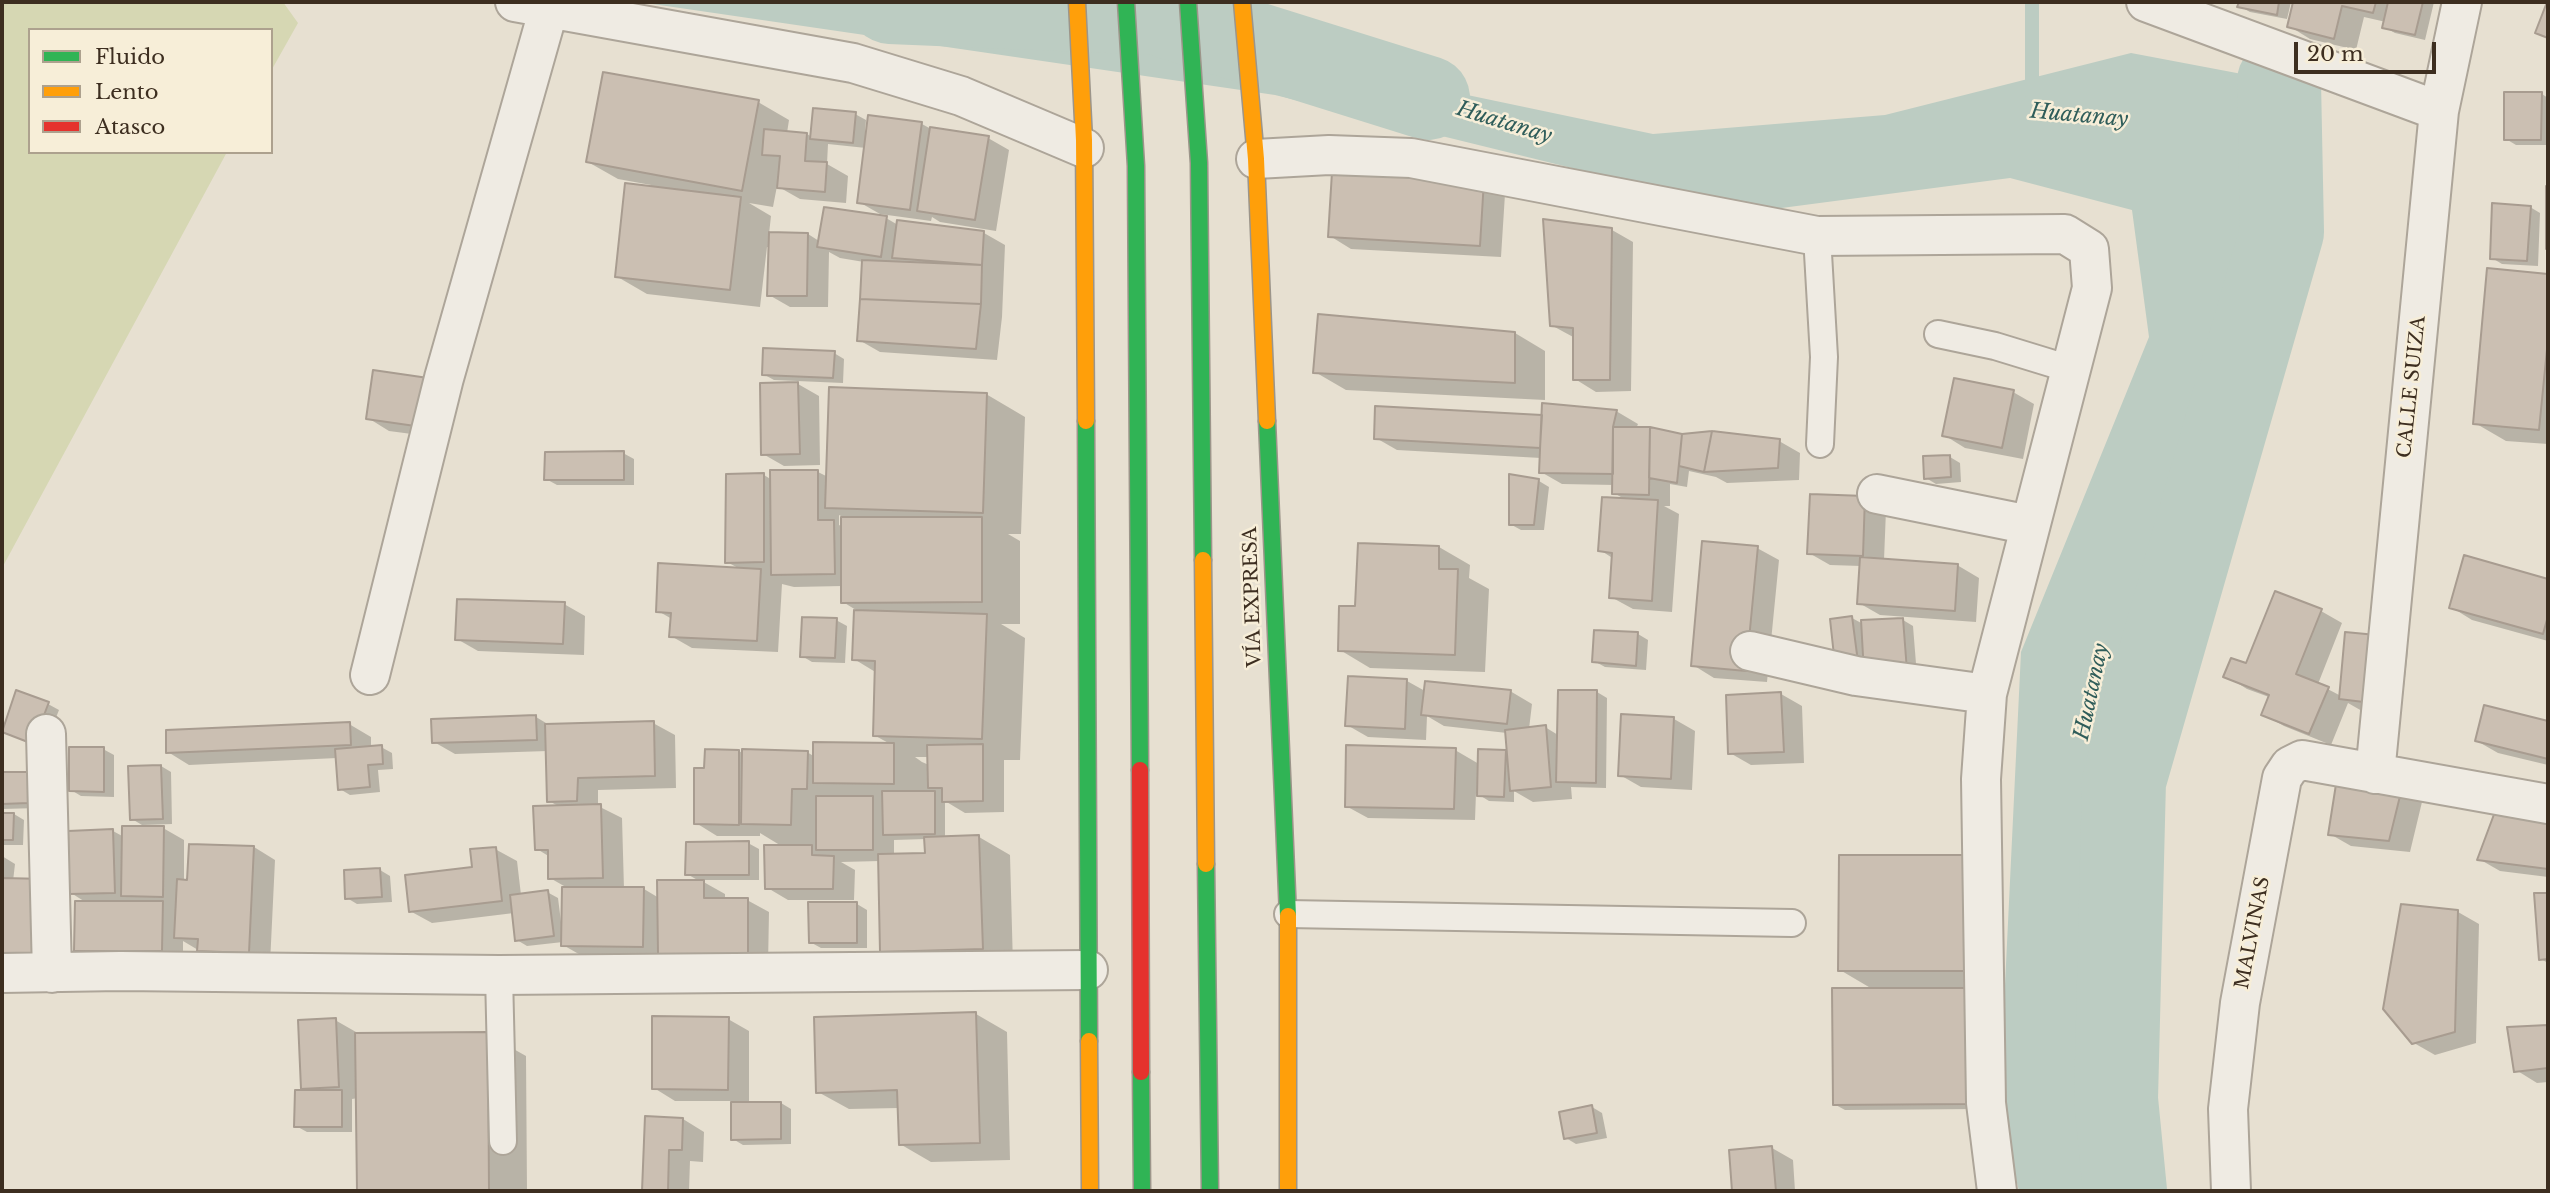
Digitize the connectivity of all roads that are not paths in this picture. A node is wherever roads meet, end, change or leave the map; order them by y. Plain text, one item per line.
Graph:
1 (1077, 2) edge
2 (1126, 2) edge
3 (1188, 2) edge
4 (1242, 2) edge
5 (2146, 2) edge
6 (2462, 2) edge
7 (532, 5) edge
8 (2439, 111) junction
9 (1084, 144) junction
10 (1255, 152) junction
11 (1817, 236) junction
12 (1938, 334) dead end
13 (2070, 369) junction
14 (1820, 444) dead end
15 (1877, 494) dead end
16 (2029, 525) junction
17 (1750, 651) dead end
18 (370, 674) dead end
19 (1987, 694) junction
20 (46, 734) dead end
21 (2375, 774) junction
22 (2548, 804) edge
23 (1288, 914) junction
24 (1792, 923) dead end
25 (1088, 970) junction
26 (52, 972) junction
27 (2, 973) edge
28 (499, 975) junction
29 (503, 1141) dead end
30 (1090, 1191) edge
31 (1142, 1191) edge
32 (1210, 1191) edge
33 (1288, 1191) edge
34 (1997, 1191) edge
35 (2231, 1191) edge

1 - 9 main road
2 - 31 main road
3 - 32 main road
4 - 10 main road, VÍA EXPRESA
5 - 8 street
6 - 8 street, CALLE SUIZA
7 - 9 street
7 - 18 street
8 - 21 street, CALLE SUIZA
9 - 25 main road
10 - 11 street
10 - 23 main road, VÍA EXPRESA
11 - 13 street
11 - 14 lane
12 - 13 lane
13 - 16 street
15 - 16 street
16 - 19 street
17 - 19 street
19 - 34 street
20 - 26 street
21 - 22 street
21 - 35 street, MALVINAS
23 - 24 lane
23 - 33 main road, VÍA EXPRESA
25 - 28 street
25 - 30 main road
26 - 27 street
26 - 28 street
28 - 29 lane

